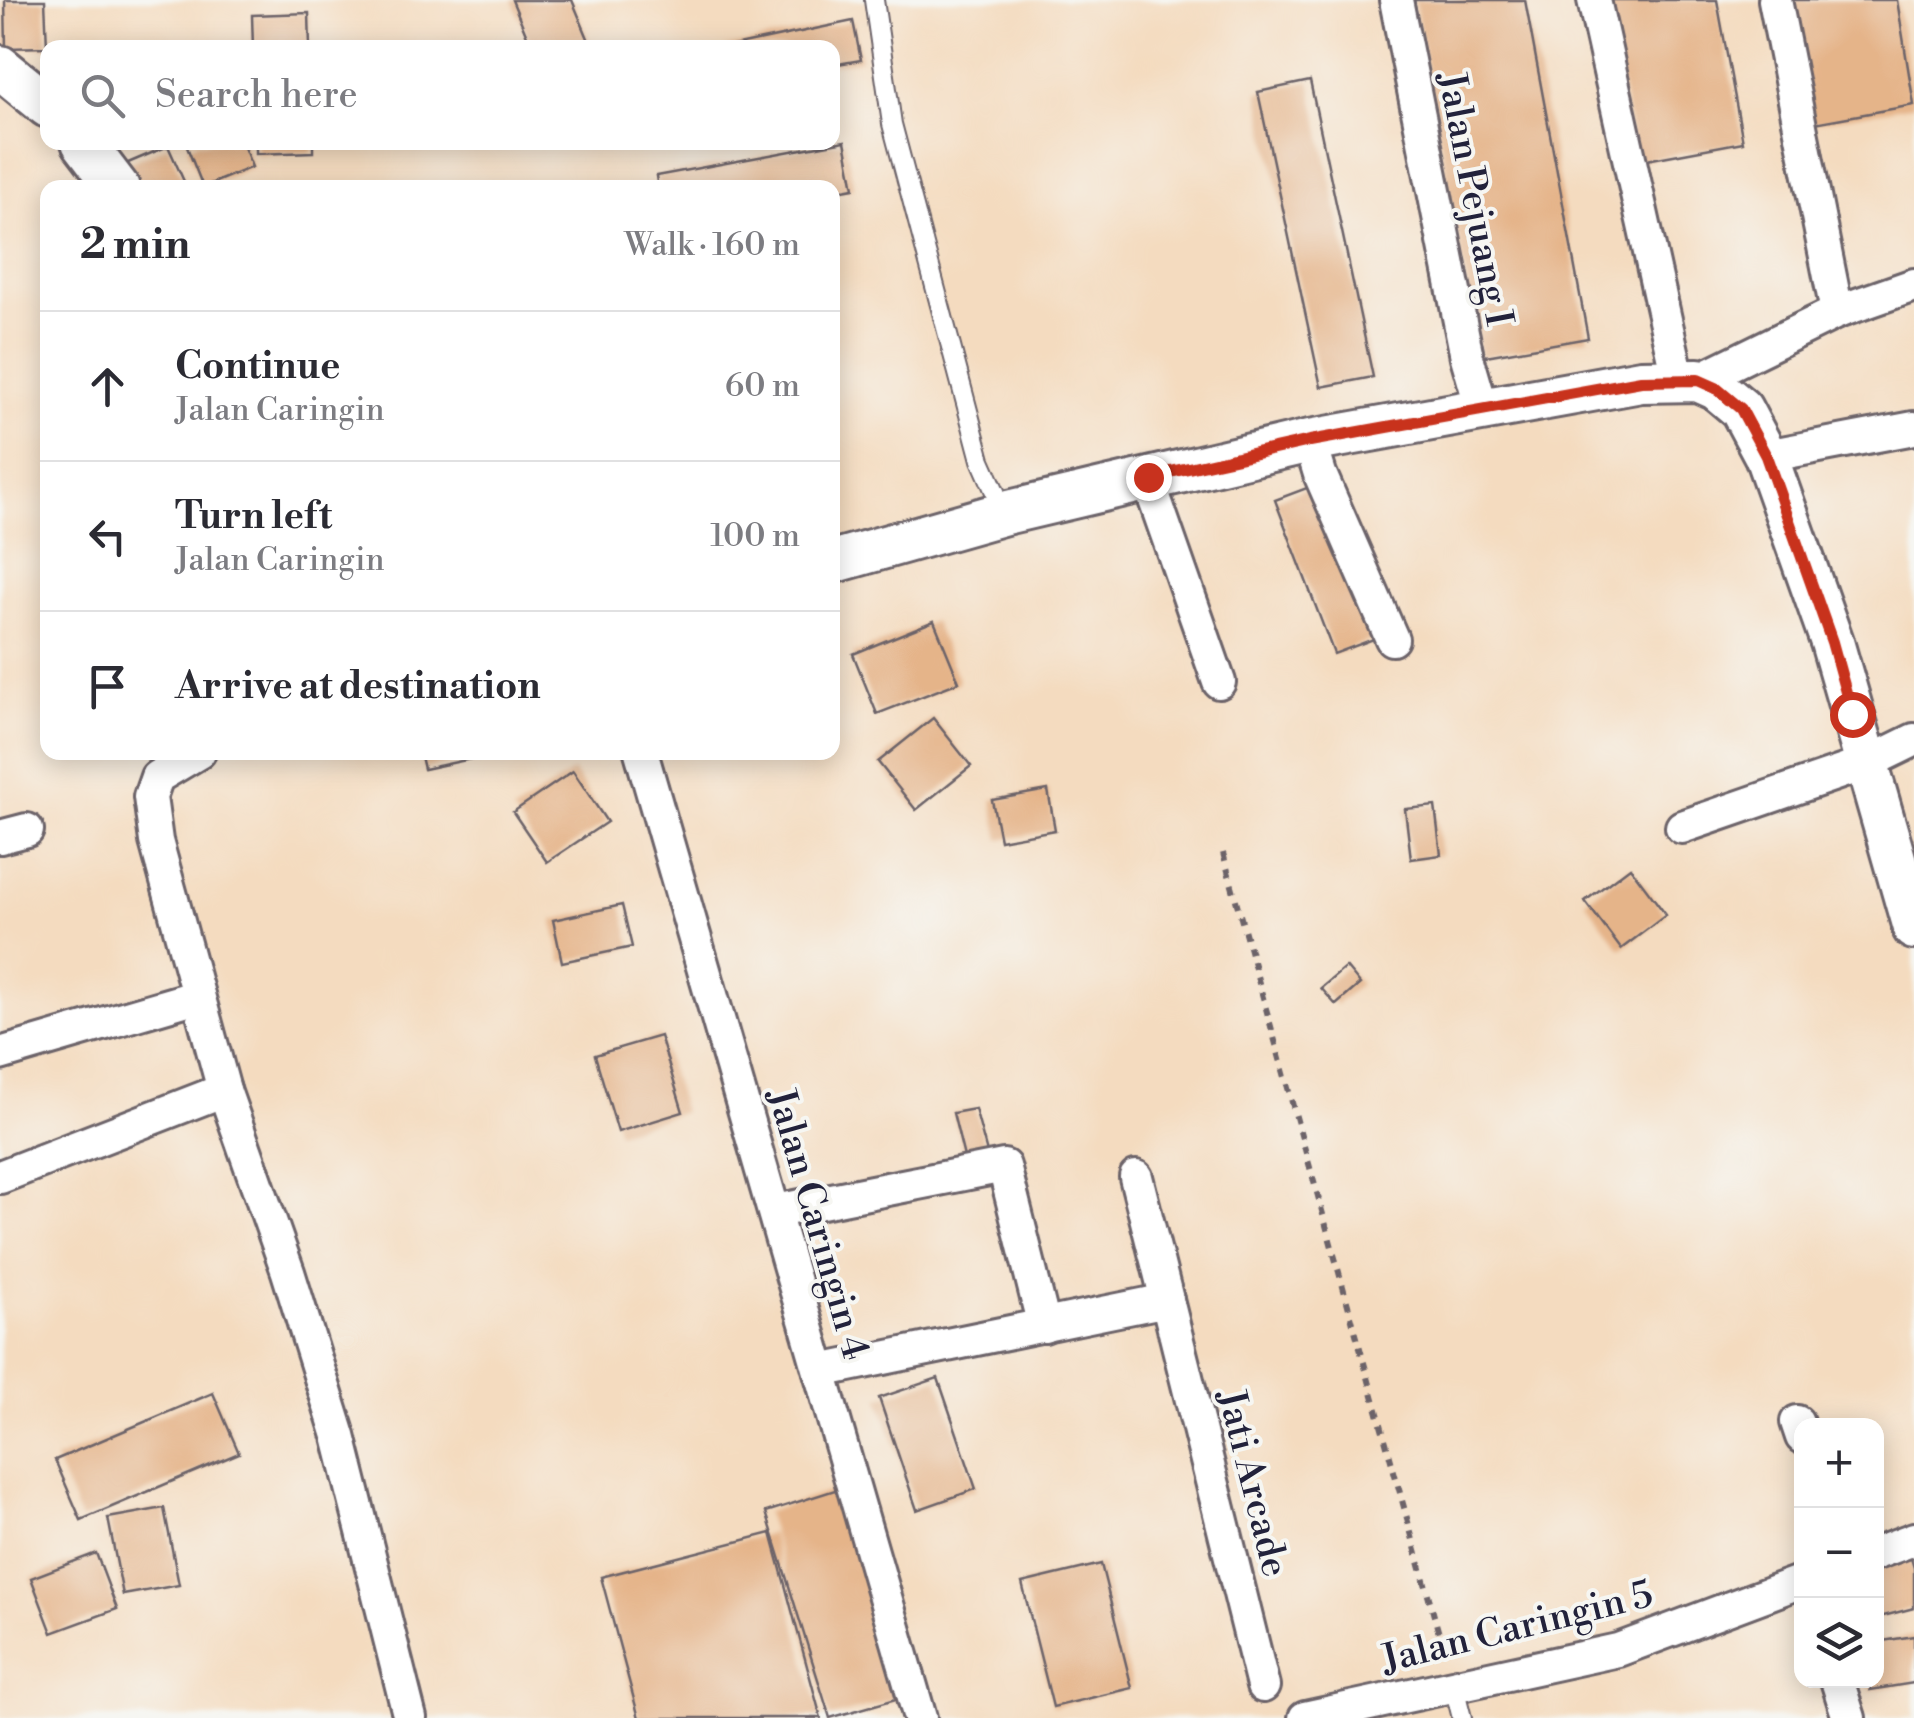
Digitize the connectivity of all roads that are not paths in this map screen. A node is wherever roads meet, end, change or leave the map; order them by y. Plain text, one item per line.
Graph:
1 (874, 0) edge
2 (1396, 0) edge
3 (1594, 0) edge
4 (1776, 0) edge
5 (0, 67) edge
6 (40, 100) edge
7 (90, 150) edge
8 (112, 180) edge
9 (1914, 285) edge
10 (1837, 312) junction
11 (1688, 379) junction
12 (1483, 412) junction
13 (1914, 428) edge
14 (1310, 441) junction
15 (1766, 456) junction
16 (1148, 477) junction
17 (1004, 514) junction
18 (840, 560) edge
19 (1392, 639) dead end
20 (1219, 682) dead end
21 (1914, 740) edge
22 (185, 760) edge
23 (643, 760) edge
24 (1867, 763) junction
25 (1682, 827) dead end
26 (1914, 928) edge
27 (198, 996) junction
28 (0, 1054) edge
29 (224, 1090) junction
30 (0, 1177) edge
31 (1136, 1177) dead end
32 (786, 1209) dead end
33 (1168, 1300) junction
34 (1044, 1326) junction
35 (820, 1371) junction
36 (1914, 1539) edge
37 (1884, 1550) edge
38 (1794, 1585) edge
39 (1453, 1684) junction
40 (1262, 1686) dead end
41 (1840, 1688) edge
42 (410, 1718) edge
43 (920, 1718) edge
44 (1304, 1718) edge
45 (1462, 1718) edge
46 (1849, 1718) edge

1 - 17 lane
2 - 12 street, Jalan Pejuang I
3 - 11 street
4 - 10 street
5 - 6 street
7 - 8 street
9 - 10 street
10 - 11 street
11 - 12 street
11 - 15 street
12 - 14 street
13 - 15 street
14 - 16 street
14 - 19 street
15 - 24 street
16 - 17 street
16 - 20 street
17 - 18 street
21 - 24 street
22 - 27 street
23 - 35 street, Jalan Caringin 4
24 - 25 street
24 - 26 street
27 - 28 street
27 - 29 street
29 - 30 street
29 - 42 street
31 - 33 street, Jati Arcade
32 - 34 street
33 - 34 street
33 - 40 street, Jati Arcade
34 - 35 street
35 - 43 street, Jalan Caringin 4
36 - 37 street
38 - 39 street, Jalan Caringin 5
39 - 44 street, Jalan Caringin 5
39 - 45 lane
41 - 46 street

